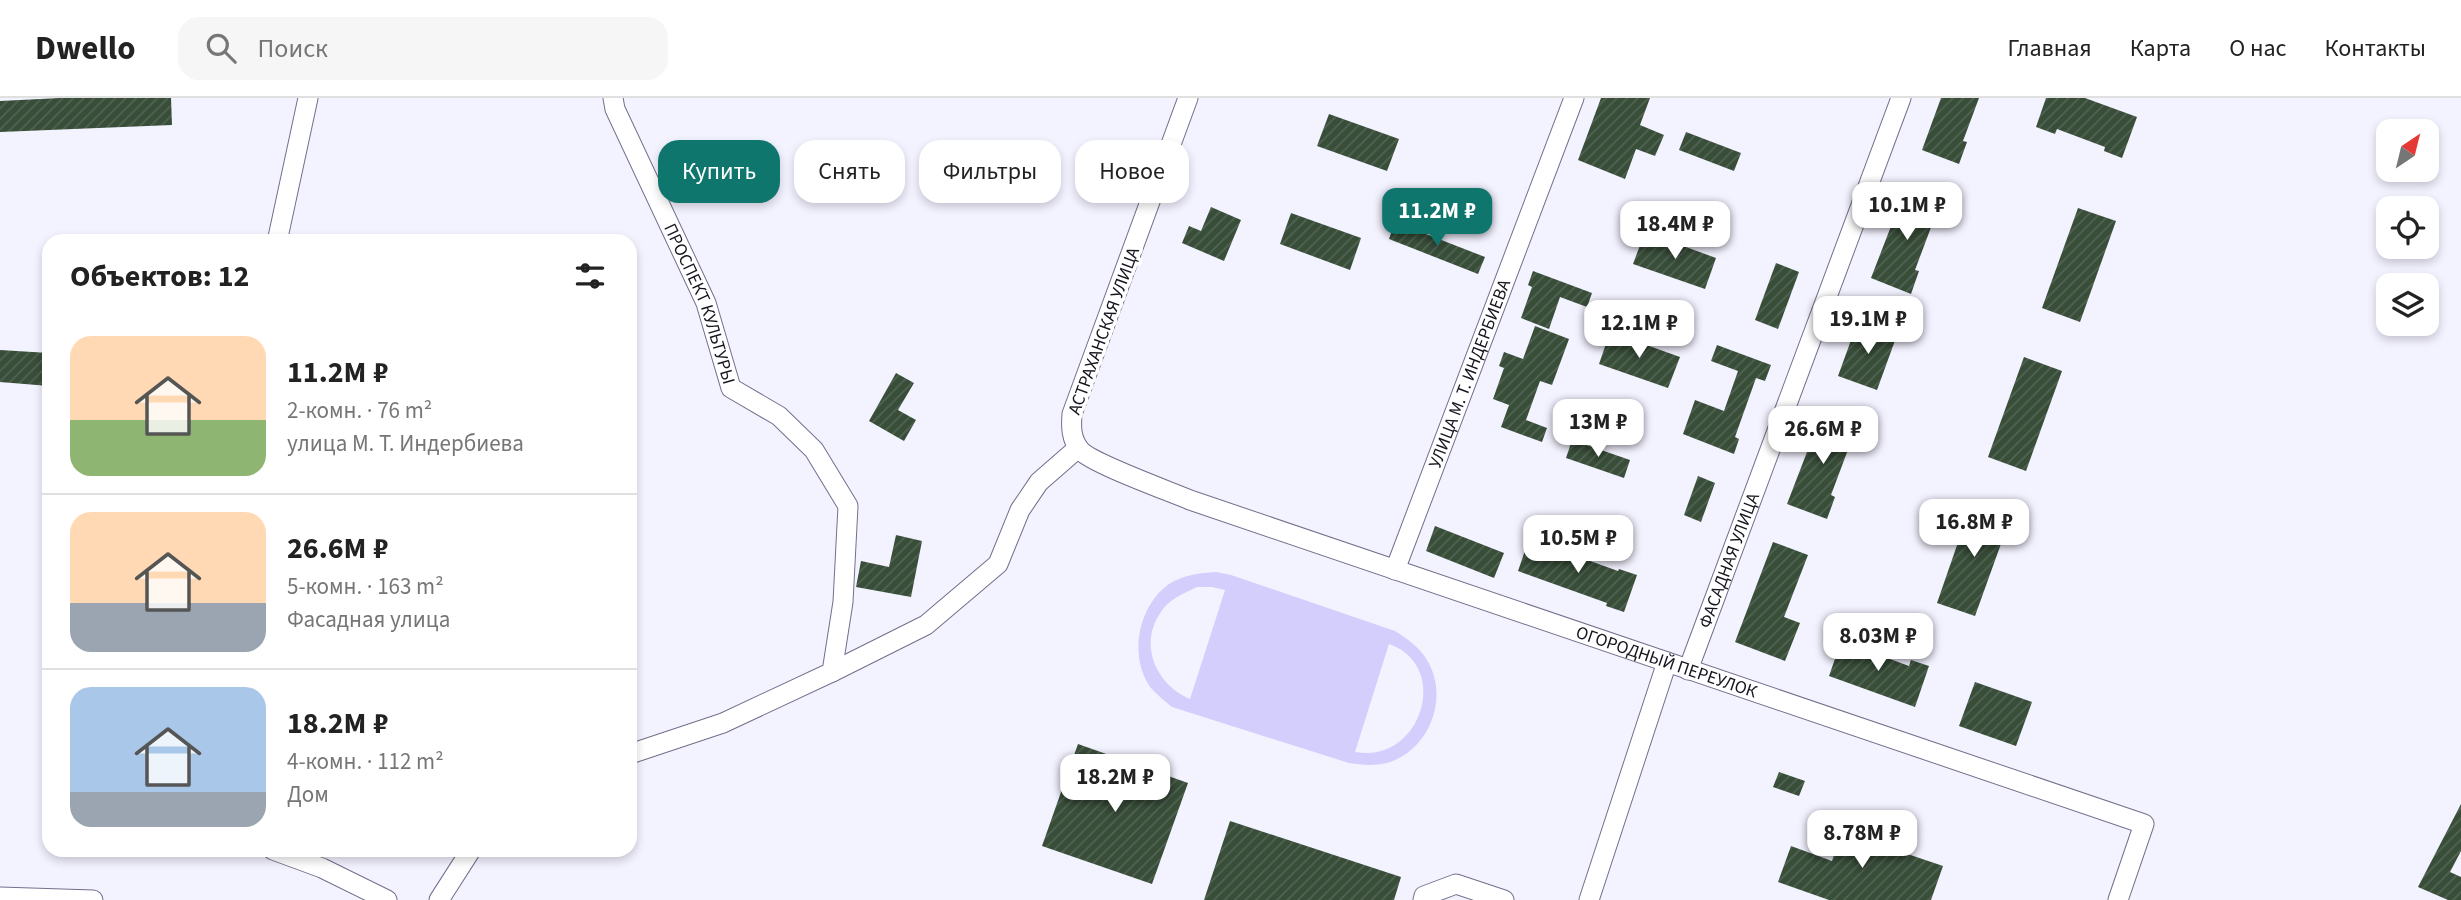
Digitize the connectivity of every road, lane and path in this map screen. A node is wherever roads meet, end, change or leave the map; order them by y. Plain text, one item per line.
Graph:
1 (308, 98) edge
2 (613, 98) edge
3 (1188, 98) edge
4 (1574, 98) edge
5 (1901, 98) edge
6 (279, 234) edge
7 (1078, 448) junction
8 (1395, 570) junction
9 (1667, 662) junction
10 (1688, 670) junction
11 (832, 672) junction
12 (637, 752) edge
13 (292, 857) edge
14 (467, 857) edge
15 (0, 897) edge
16 (93, 900) edge
17 (387, 900) edge
18 (439, 900) edge
19 (1423, 900) edge
20 (1504, 900) edge
21 (1589, 900) edge
22 (2118, 900) edge

1 - 6 street
2 - 11 street, ПРОСПЕКТ КУЛЬТУРЫ
3 - 7 street, АСТРАХАНСКАЯ УЛИЦА
4 - 8 street, УЛИЦА М. Т. ИНДЕРБИЕВА
5 - 10 street, ФАСАДНАЯ УЛИЦА
7 - 8 street, ОГОРОДНЫЙ ПЕРЕУЛОК
7 - 11 street
8 - 9 street, ОГОРОДНЫЙ ПЕРЕУЛОК
9 - 10 street, ОГОРОДНЫЙ ПЕРЕУЛОК
9 - 21 street
10 - 22 street, ОГОРОДНЫЙ ПЕРЕУЛОК
11 - 12 street
13 - 17 street
14 - 18 street
15 - 16 street
19 - 20 street

